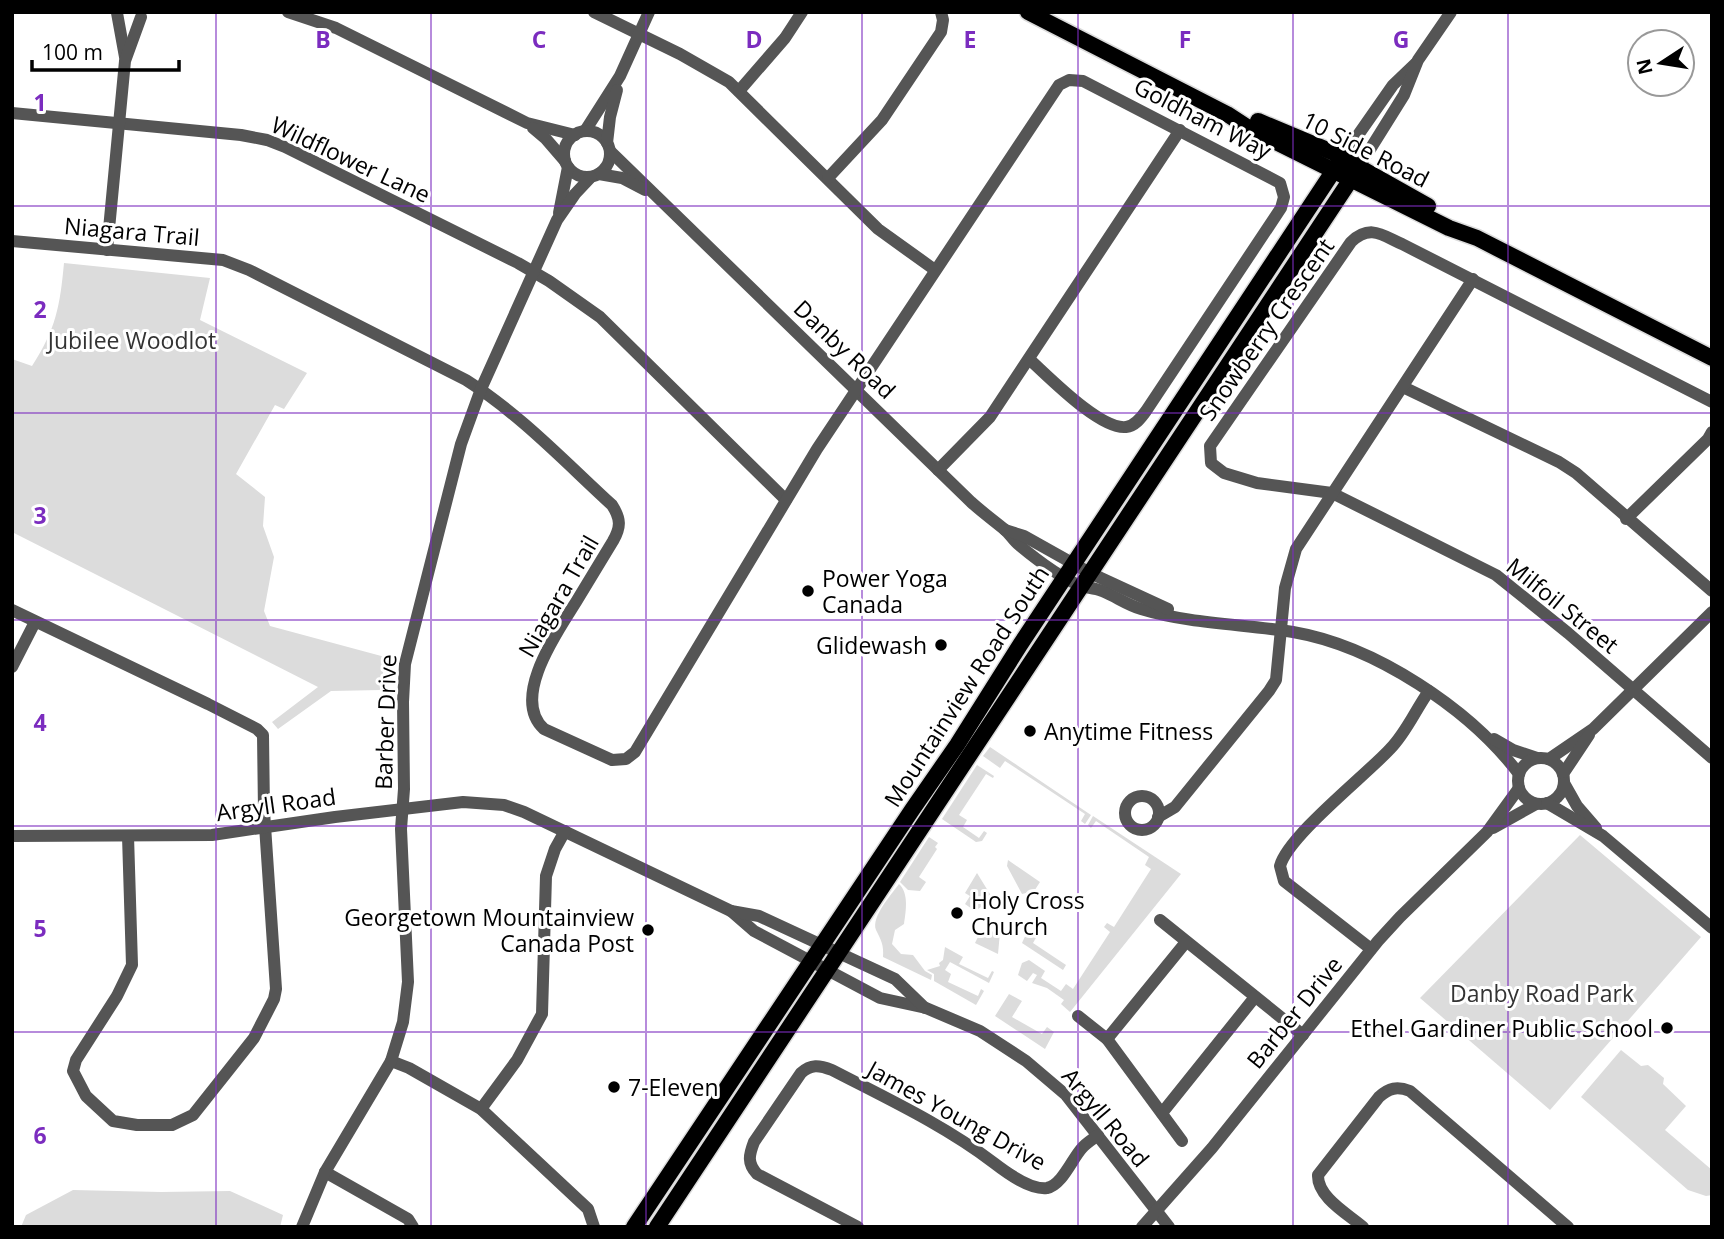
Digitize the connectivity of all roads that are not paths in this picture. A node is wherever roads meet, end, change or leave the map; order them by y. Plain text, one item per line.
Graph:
1 (288, 12) edge
2 (594, 12) edge
3 (649, 12) edge
4 (802, 12) edge
5 (941, 12) edge
6 (1028, 12) edge
7 (1451, 12) edge
8 (116, 13) edge
9 (144, 15) edge
10 (639, 35) junction
11 (125, 61) junction
12 (1418, 61) junction
13 (620, 76) junction
14 (738, 91) junction
15 (12, 113) edge
16 (119, 123) junction
17 (527, 123) junction
18 (1180, 130) junction
19 (580, 133) junction
20 (609, 147) junction
21 (567, 164) junction
22 (1338, 164) junction
23 (1355, 173) junction
24 (595, 176) junction
25 (828, 178) junction
26 (657, 197) junction
27 (557, 220) junction
28 (12, 241) edge
29 (107, 250) junction
30 (935, 270) junction
31 (534, 272) junction
32 (1473, 279) junction
33 (1712, 358) edge
34 (1029, 359) junction
35 (1403, 387) junction
36 (481, 389) junction
37 (856, 389) junction
38 (1712, 402) edge
39 (1712, 432) edge
40 (938, 470) junction
41 (1332, 494) junction
42 (786, 500) junction
43 (1626, 519) junction
44 (1069, 571) junction
45 (1086, 580) junction
46 (1712, 591) edge
47 (12, 610) edge
48 (1712, 612) edge
49 (35, 622) junction
50 (1281, 631) junction
51 (12, 667) edge
52 (1632, 690) junction
53 (1429, 691) junction
54 (1593, 729) junction
55 (1479, 730) junction
56 (1712, 758) edge
57 (1543, 759) junction
58 (1519, 774) junction
59 (1564, 779) junction
60 (1519, 788) junction
61 (1541, 804) junction
62 (403, 808) junction
63 (1158, 817) dead end
64 (264, 827) junction
65 (565, 831) junction
66 (1487, 832) junction
67 (12, 836) edge
68 (128, 836) junction
69 (1603, 836) junction
70 (731, 911) junction
71 (1160, 920) dead end
72 (1712, 929) edge
73 (1186, 942) junction
74 (822, 947) junction
75 (1371, 949) junction
76 (839, 954) junction
77 (811, 962) junction
78 (828, 970) junction
79 (1255, 997) junction
80 (926, 1008) junction
81 (1078, 1016) dead end
82 (1303, 1035) junction
83 (1107, 1039) junction
84 (391, 1061) junction
85 (481, 1109) junction
86 (1162, 1113) junction
87 (1098, 1135) junction
88 (1182, 1141) dead end
89 (325, 1172) junction
90 (1157, 1211) junction
91 (1551, 1221) edge
92 (302, 1227) edge
93 (413, 1227) edge
94 (594, 1227) edge
95 (634, 1227) edge
96 (657, 1227) edge
97 (858, 1227) edge
98 (1142, 1227) edge
99 (1169, 1227) edge
100 (1363, 1227) edge
101 (1568, 1227) edge

1 - 17 street
2 - 10 street
3 - 10 street
4 - 14 street
5 - 25 street
6 - 22 main road, 10 Side Road
7 - 12 street
8 - 9 street
8 - 11 street
9 - 11 street
10 - 13 street
10 - 14 street
11 - 16 street
12 - 22 street
12 - 23 street
13 - 19 street
13 - 20 street
14 - 25 street
15 - 16 street, Wildflower Lane
16 - 29 street
16 - 31 street, Wildflower Lane
17 - 19 street
17 - 21 street
18 - 30 street, Goldham Way
18 - 34 street
18 - 34 street, Goldham Way
19 - 20 street
19 - 21 street
20 - 24 street
20 - 26 street, Danby Road
21 - 24 street
21 - 27 street, Barber Drive
22 - 23 main road, 10 Side Road
22 - 44 main road, Mountainview Road South
23 - 33 main road, 10 Side Road
23 - 45 main road, Mountainview Road South
24 - 26 street, Danby Road
24 - 27 street, Barber Drive
25 - 30 street
26 - 37 street, Danby Road
27 - 31 street, Barber Drive
28 - 29 street, Niagara Trail
29 - 36 street, Niagara Trail
30 - 37 street, Goldham Way
31 - 36 street, Barber Drive
31 - 42 street, Wildflower Lane
32 - 35 street
32 - 38 street, Snowberry Crescent
32 - 41 street, Snowberry Crescent
34 - 40 street
35 - 41 street
35 - 43 street
36 - 42 street, Niagara Trail
36 - 62 street, Barber Drive
37 - 40 street, Danby Road
37 - 42 street, Niagara Trail
39 - 43 street
40 - 44 street, Danby Road
41 - 50 street
41 - 52 street, Milfoil Street
43 - 46 street
44 - 45 street, Danby Road
44 - 74 main road, Mountainview Road South
45 - 50 street, Danby Road
45 - 76 main road, Mountainview Road South
47 - 49 street
48 - 52 street
49 - 51 street
49 - 64 street
50 - 53 street, Danby Road
50 - 63 street
52 - 54 street
52 - 56 street, Milfoil Street
53 - 55 street, Danby Road
53 - 75 street
54 - 57 street
54 - 59 street
55 - 57 street, Danby Road
55 - 58 street, Danby Road
57 - 58 street
57 - 59 street
58 - 60 street
59 - 61 street
59 - 69 street
60 - 61 street
60 - 66 street, Barber Drive
61 - 66 street, Barber Drive
61 - 69 street
62 - 64 street, Argyll Road
62 - 65 street, Argyll Road
62 - 84 street, Barber Drive
64 - 68 street, Argyll Road
64 - 68 street
65 - 70 street, Argyll Road
65 - 85 street
66 - 75 street, Barber Drive
67 - 68 street, Argyll Road
69 - 72 street
70 - 74 street, Argyll Road
70 - 77 street, Argyll Road
71 - 73 street
73 - 79 street
73 - 83 street
74 - 76 street, Argyll Road
74 - 77 main road, Mountainview Road South
75 - 82 street, Barber Drive
76 - 78 main road, Mountainview Road South
76 - 80 street, Argyll Road
77 - 78 street, Argyll Road
77 - 95 main road, Mountainview Road South
78 - 80 street, Argyll Road
78 - 96 main road, Mountainview Road South
79 - 82 street
79 - 86 street
80 - 87 street, Argyll Road
81 - 83 street
82 - 90 street, Barber Drive
83 - 86 street
84 - 85 street
84 - 89 street, Barber Drive
85 - 94 street
86 - 88 street
87 - 90 street, Argyll Road
87 - 97 street, James Young Drive
89 - 92 street, Barber Drive
89 - 93 street
90 - 98 street, Barber Drive
90 - 99 street, Argyll Road
91 - 100 street
91 - 101 street

